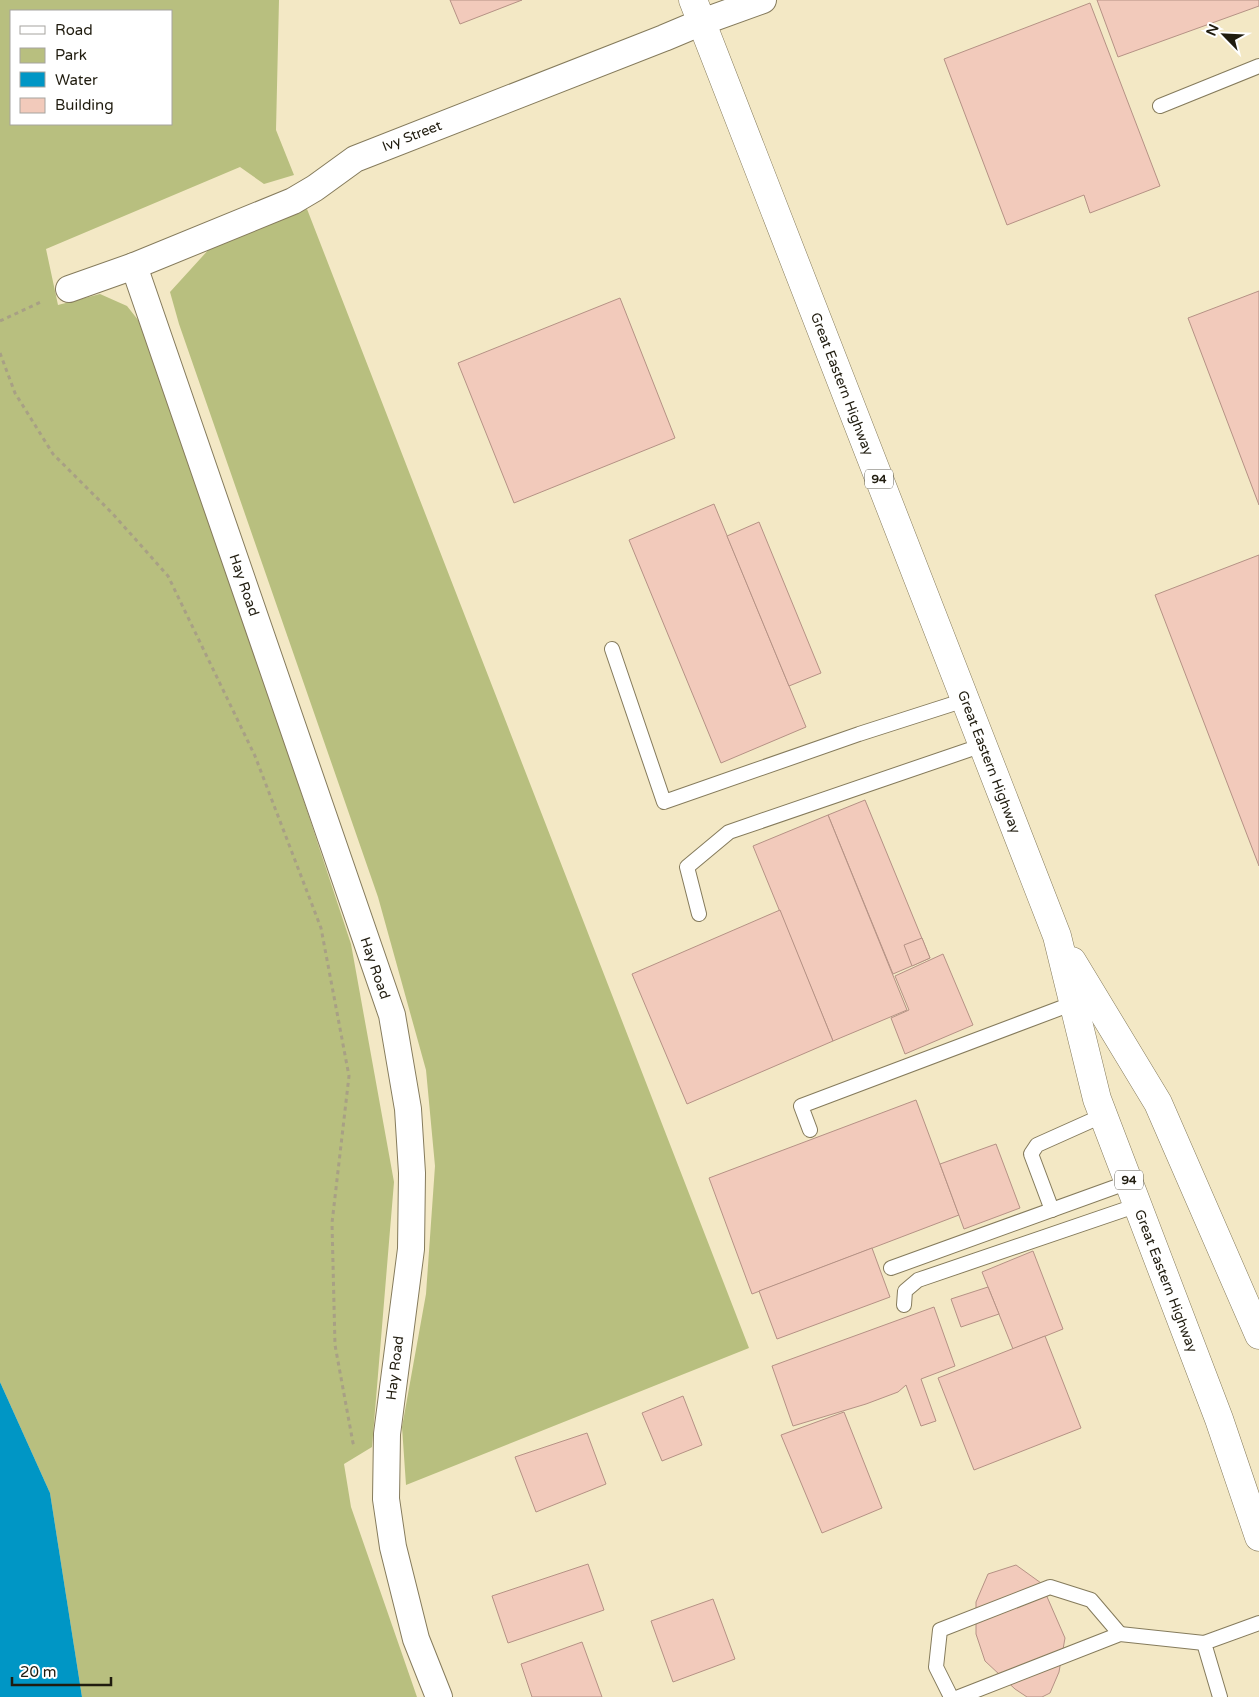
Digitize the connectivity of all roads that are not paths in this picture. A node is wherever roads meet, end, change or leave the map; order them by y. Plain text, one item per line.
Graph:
1 (763, 0) edge
2 (697, 11) edge
3 (1259, 66) edge
4 (1160, 106) dead end
5 (134, 266) junction
6 (68, 289) road end
7 (612, 649) dead end
8 (965, 700) junction
9 (983, 745) junction
10 (699, 914) dead end
11 (1057, 936) junction
12 (1074, 1003) junction
13 (1104, 1115) junction
14 (810, 1130) dead end
15 (1133, 1193) junction
16 (1052, 1210) junction
17 (891, 1268) dead end
18 (904, 1305) dead end
19 (1259, 1335) edge
20 (1259, 1537) edge
21 (1259, 1622) edge
22 (1120, 1634) junction
23 (1204, 1643) junction
24 (439, 1697) edge
25 (951, 1697) edge
26 (959, 1697) edge
27 (1220, 1697) edge

1 - 2 street, Ivy Street
2 - 5 street, Ivy Street
2 - 8 highway, Great Eastern Highway / 94
3 - 4 lane
5 - 6 street, Ivy Street
5 - 24 street, Hay Road
7 - 8 lane
8 - 9 highway, Great Eastern Highway / 94
9 - 10 lane
9 - 11 highway, Great Eastern Highway / 94
11 - 12 highway, Great Eastern Highway / 94
11 - 19 highway, Great Eastern Highway / 94
12 - 13 highway, Great Eastern Highway / 94
12 - 14 lane
13 - 15 highway, Great Eastern Highway / 94
13 - 16 lane
15 - 16 lane
15 - 18 lane
15 - 20 highway, Great Eastern Highway / 94
16 - 17 lane
21 - 23 lane
22 - 23 lane
22 - 25 lane
22 - 26 lane
23 - 27 lane

